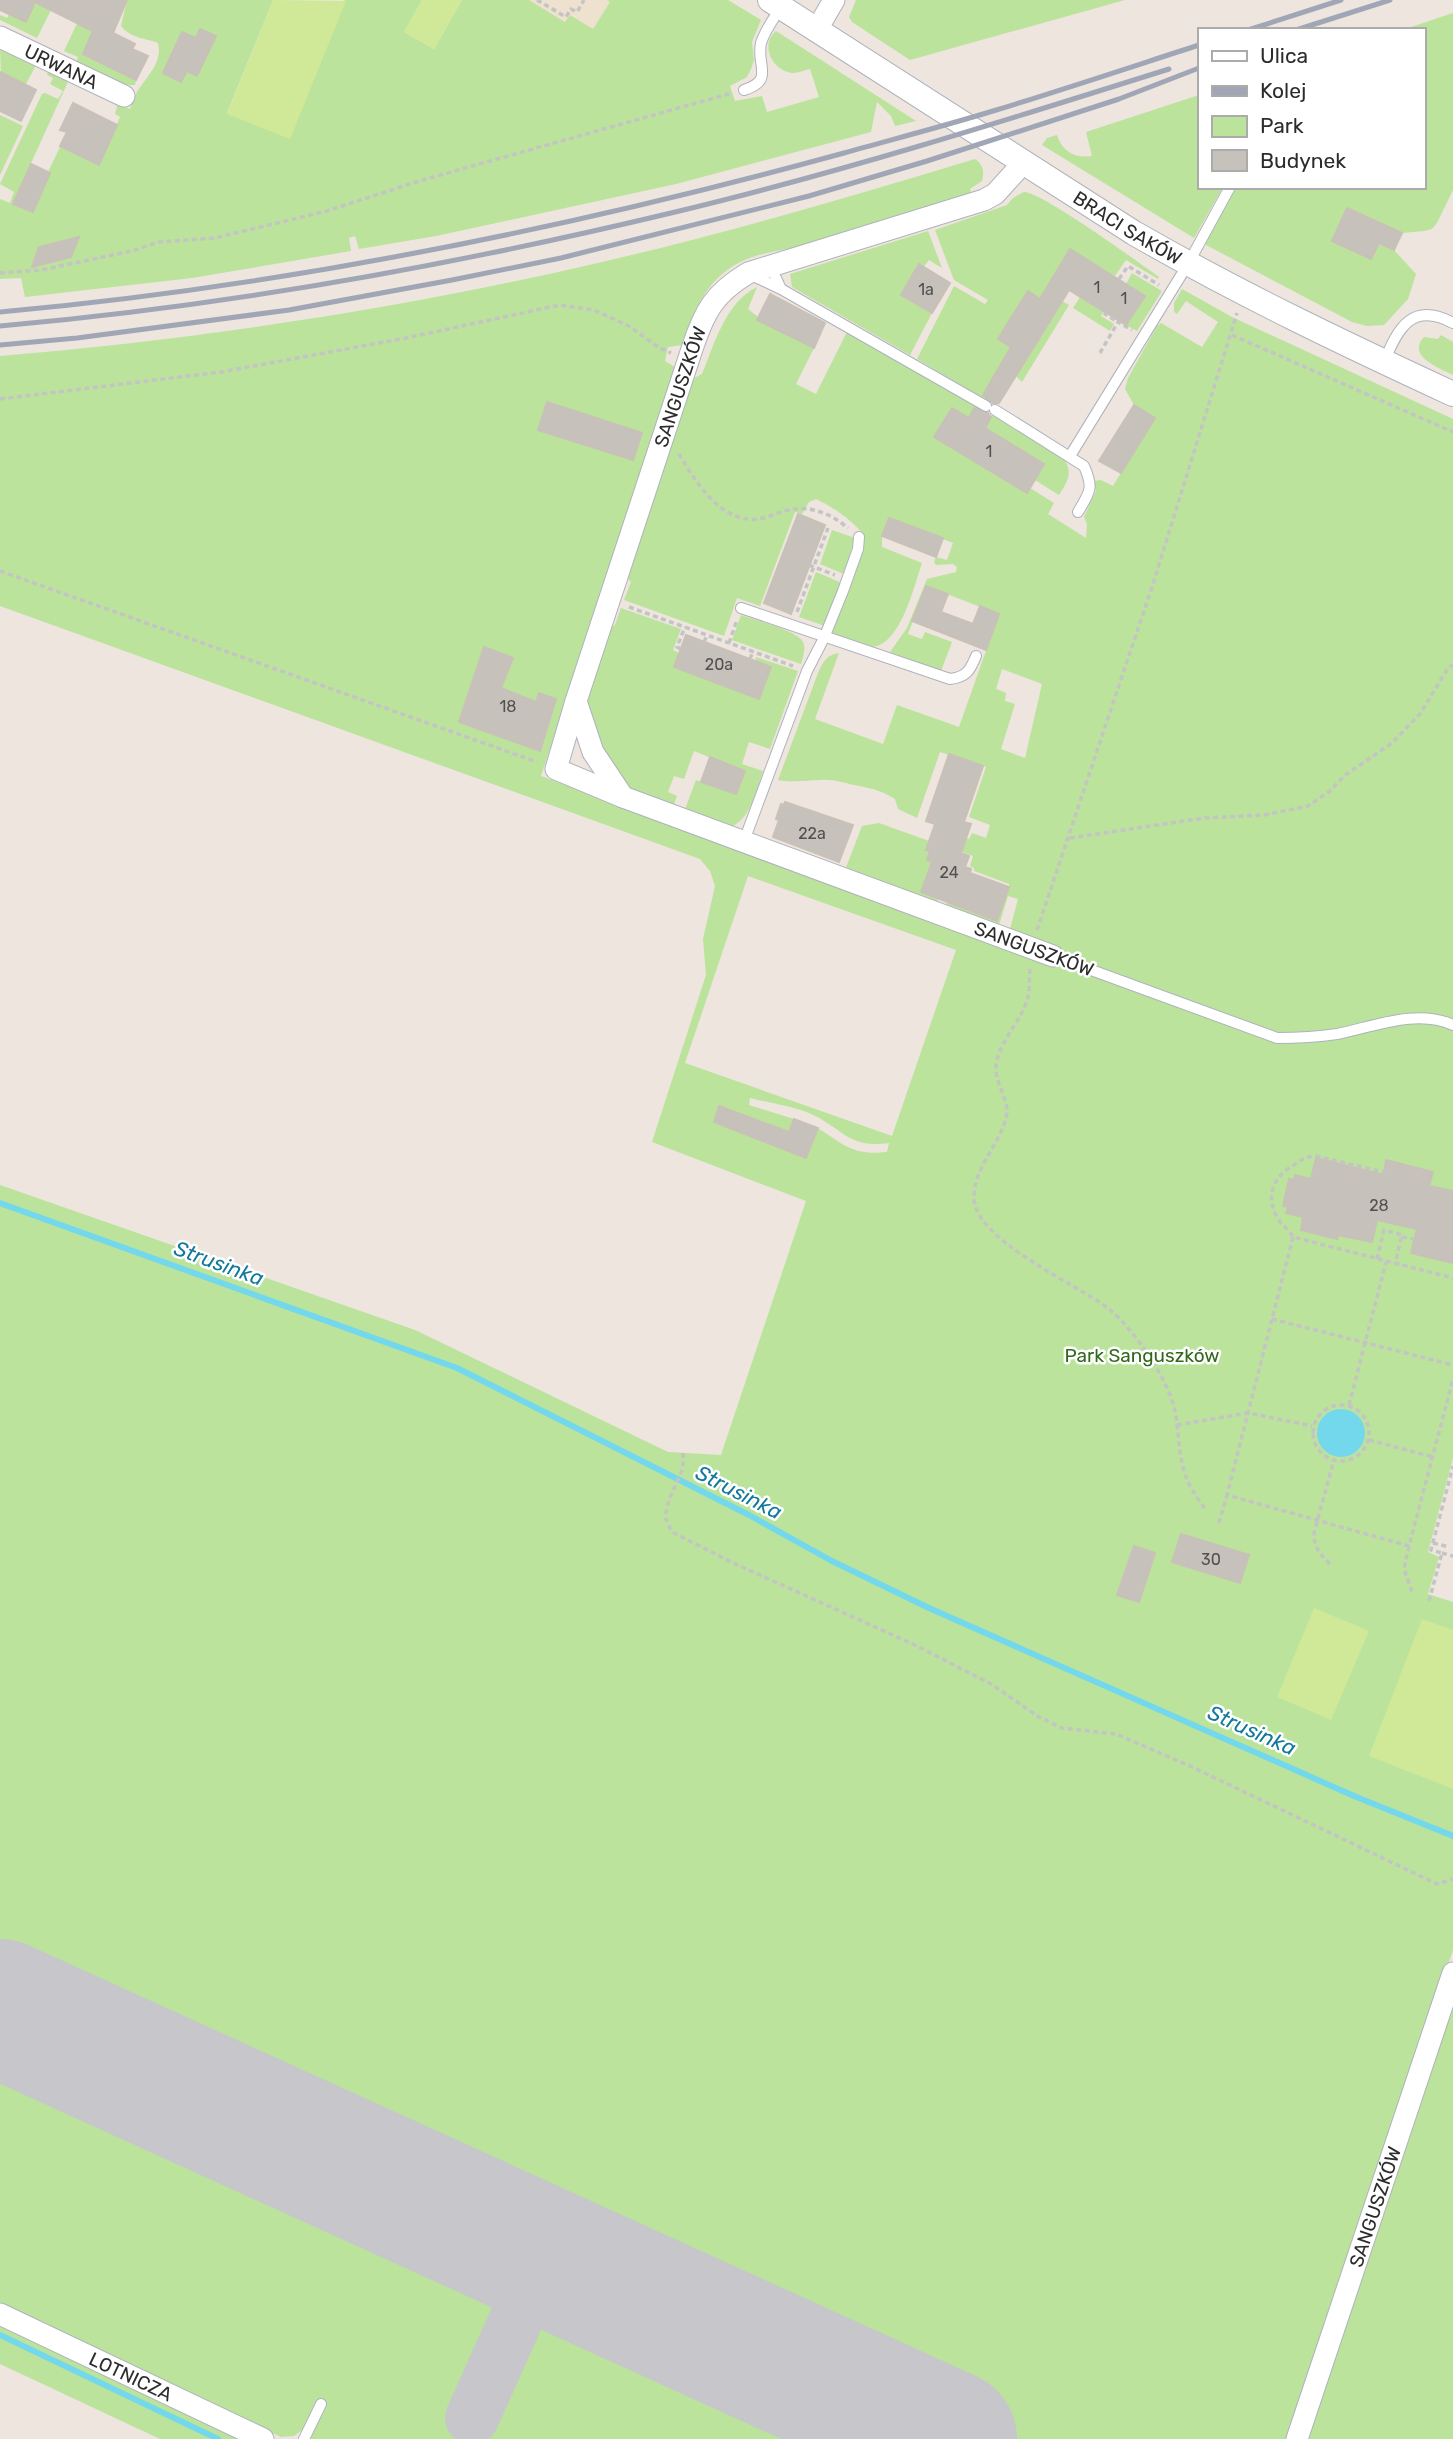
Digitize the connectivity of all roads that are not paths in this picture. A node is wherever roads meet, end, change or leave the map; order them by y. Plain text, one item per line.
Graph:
1 (834, 0) edge
2 (775, 4) edge
3 (817, 31) junction
4 (0, 37) edge
5 (744, 90) road end
6 (124, 96) dead end
7 (1024, 162) junction
8 (1229, 189) edge
9 (773, 264) junction
10 (1188, 264) junction
11 (748, 273) junction
12 (781, 289) junction
13 (1453, 323) edge
14 (1384, 362) junction
15 (1453, 394) edge
16 (1070, 456) junction
17 (1079, 512) dead end
18 (859, 537) road end
19 (741, 608) road end
20 (824, 638) junction
21 (975, 656) dead end
22 (576, 701) junction
23 (623, 797) junction
24 (744, 841) junction
25 (1053, 956) joint
26 (1453, 1025) edge
27 (1453, 1973) edge
28 (0, 2314) edge
29 (321, 2404) dead end
30 (263, 2439) edge
31 (304, 2439) edge
32 (1297, 2439) edge

1 - 3 street
2 - 3 street, BRACI SAKÓW
2 - 5 lane
3 - 7 street, BRACI SAKÓW
4 - 6 street, URWANA
7 - 9 street, SANGUSZKÓW
7 - 10 street, BRACI SAKÓW
8 - 10 lane
9 - 11 street, SANGUSZKÓW
9 - 12 lane
10 - 14 street, BRACI SAKÓW
10 - 16 lane
11 - 12 lane
11 - 22 street, SANGUSZKÓW
12 - 16 lane
13 - 14 lane
14 - 15 street, BRACI SAKÓW
16 - 17 lane
18 - 20 lane
19 - 20 lane
20 - 21 lane
20 - 24 lane
22 - 23 street
22 - 23 street, SANGUSZKÓW
23 - 24 street, SANGUSZKÓW
24 - 25 street, SANGUSZKÓW
25 - 26 lane, SANGUSZKÓW
27 - 32 street, SANGUSZKÓW
28 - 30 street, LOTNICZA
29 - 31 lane

